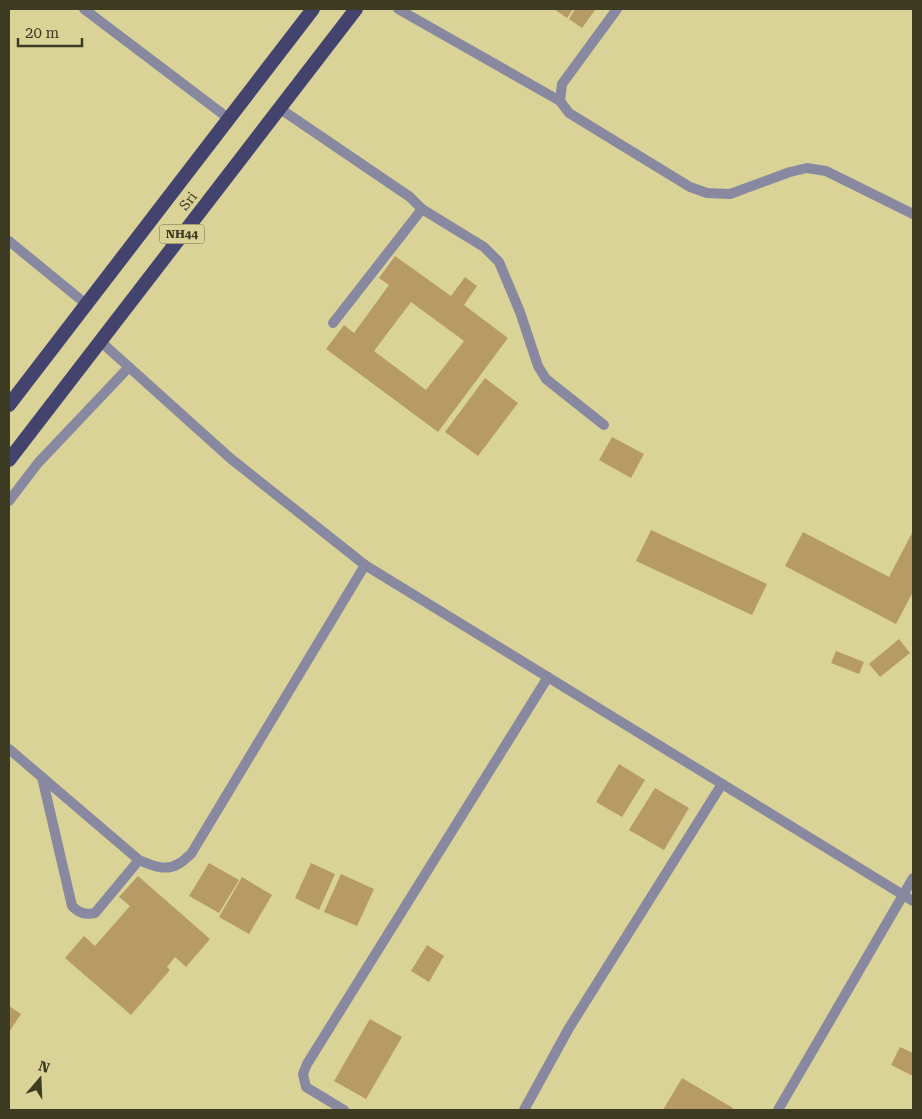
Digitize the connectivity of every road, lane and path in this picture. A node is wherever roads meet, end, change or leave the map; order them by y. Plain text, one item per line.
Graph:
1 (84, 9) edge
2 (312, 9) edge
3 (356, 9) edge
4 (398, 9) edge
5 (617, 9) edge
6 (560, 101) junction
7 (279, 108) junction
8 (228, 118) junction
9 (422, 208) junction
10 (913, 214) edge
11 (9, 241) edge
12 (86, 304) junction
13 (333, 323) dead end
14 (100, 341) junction
15 (130, 367) junction
16 (9, 405) edge
17 (604, 425) dead end
18 (9, 460) edge
19 (9, 501) edge
20 (365, 565) junction
21 (548, 677) junction
22 (9, 750) edge
23 (42, 777) junction
24 (722, 784) junction
25 (139, 860) junction
26 (913, 878) edge
27 (903, 895) junction
28 (913, 901) edge
29 (344, 1110) edge
30 (524, 1110) edge
31 (778, 1110) edge

1 - 8 street
2 - 8 highway, NH44
3 - 7 highway, Sri / NH44
4 - 6 street
5 - 6 street
6 - 10 street
7 - 9 street
7 - 14 highway, Sri / NH44
8 - 12 highway, NH44
9 - 13 street
9 - 17 street
11 - 12 street
12 - 16 highway, NH44
14 - 15 street
14 - 18 highway, Sri / NH44
15 - 19 street
15 - 20 street
20 - 21 street
20 - 25 street
21 - 24 street
21 - 29 street
22 - 23 street
23 - 25 street
23 - 25 street
24 - 27 street
24 - 30 street
26 - 27 street
27 - 28 street
27 - 31 street

